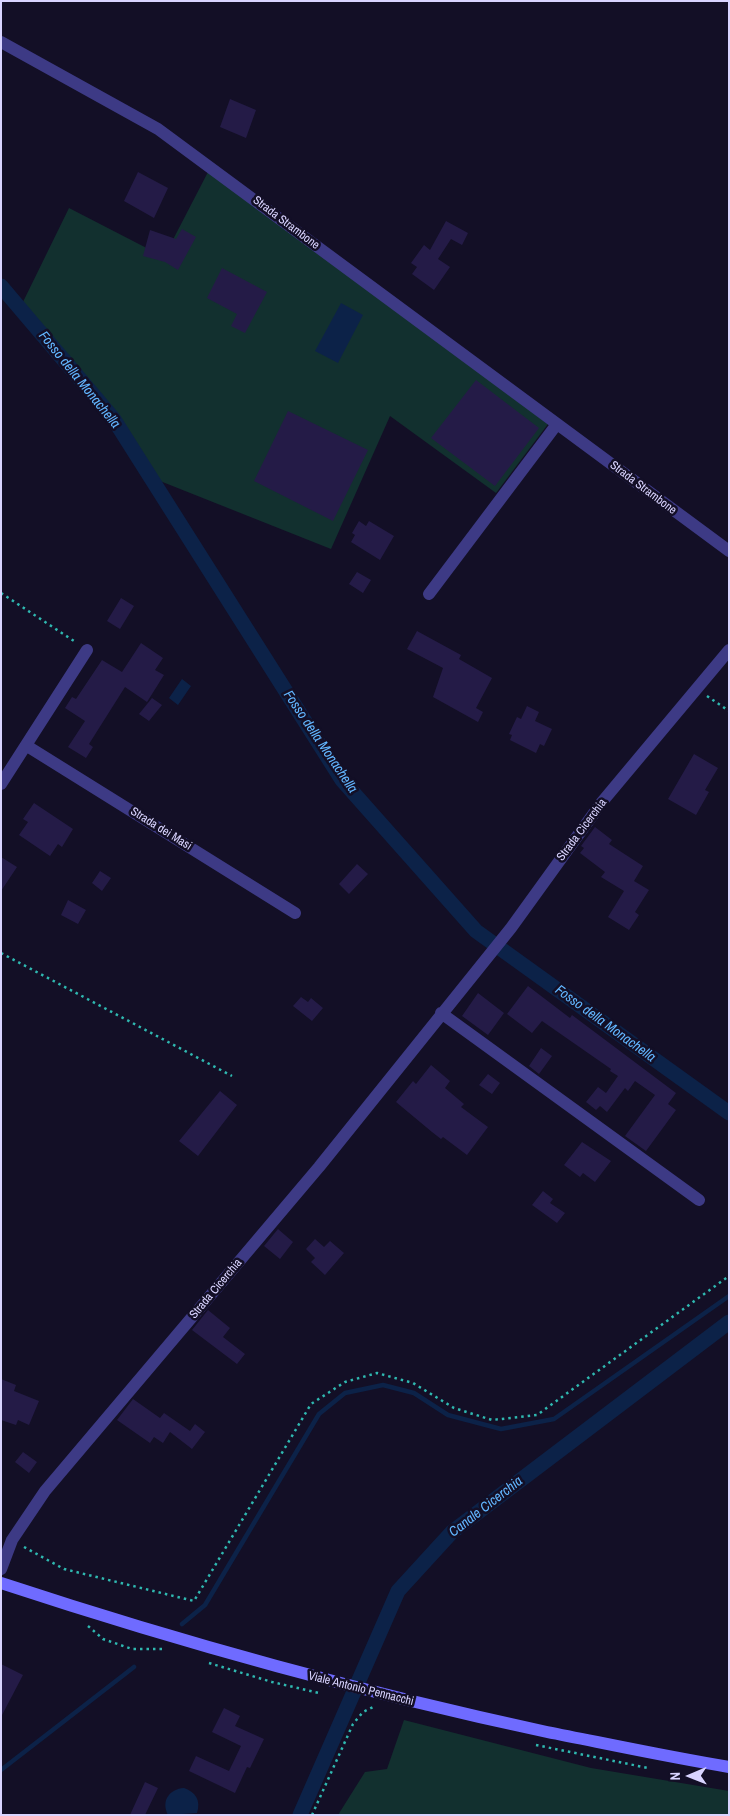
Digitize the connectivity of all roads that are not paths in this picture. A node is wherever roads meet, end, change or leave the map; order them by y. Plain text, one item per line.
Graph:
1 (1, 42) edge
2 (557, 424) junction
3 (729, 552) edge
4 (429, 594) dead end
5 (87, 650) road end
6 (729, 650) edge
7 (27, 746) junction
8 (1, 784) edge
9 (294, 913) dead end
10 (441, 1013) junction
11 (699, 1200) dead end
12 (1, 1569) edge
13 (1, 1583) edge
14 (729, 1767) edge

1 - 2 street, Strada Strambone
2 - 3 street, Strada Strambone
2 - 4 street
5 - 7 street
6 - 10 street, Strada Cicerchia
7 - 8 street
7 - 9 street, Strada dei Masi
10 - 11 street
10 - 12 street, Strada Cicerchia
13 - 14 main road, Viale Antonio Pennacchi

